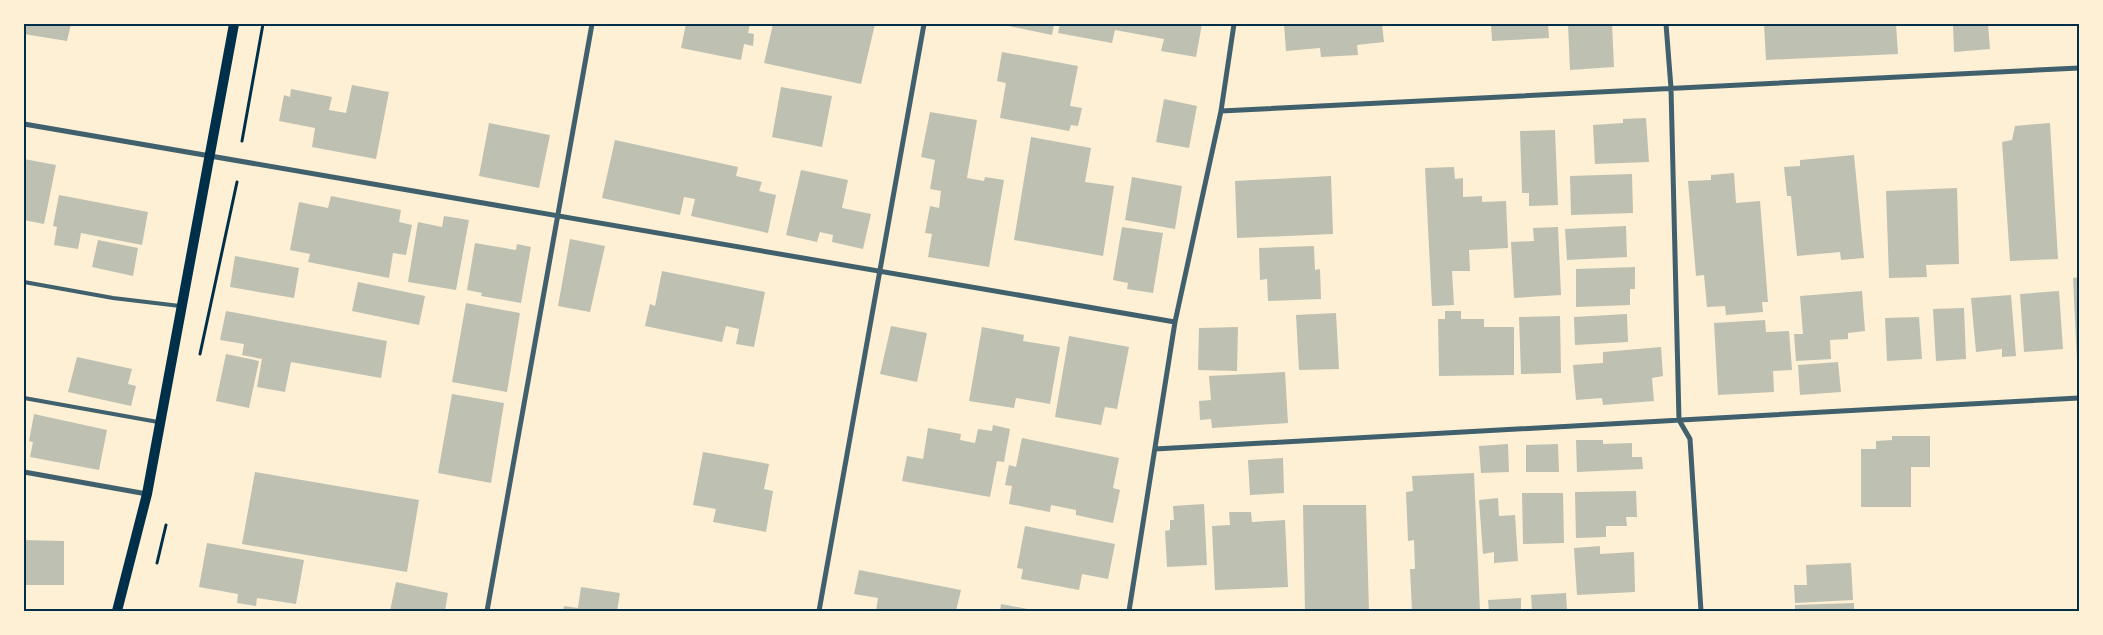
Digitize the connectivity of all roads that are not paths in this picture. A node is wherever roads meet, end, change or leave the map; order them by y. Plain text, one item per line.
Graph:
1 (234, 24) edge
2 (592, 24) edge
3 (924, 24) edge
4 (1234, 24) edge
5 (1666, 24) edge
6 (2079, 68) edge
7 (1671, 88) junction
8 (1220, 112) junction
9 (24, 124) edge
10 (211, 155) junction
11 (558, 215) junction
12 (880, 271) junction
13 (24, 282) edge
14 (183, 307) junction
15 (1175, 322) junction
16 (24, 398) edge
17 (2079, 398) edge
18 (1679, 420) junction
19 (161, 422) junction
20 (1155, 449) junction
21 (24, 472) edge
22 (147, 494) junction
23 (117, 611) edge
24 (487, 611) edge
25 (819, 611) edge
26 (1128, 611) edge
27 (1701, 611) edge

1 - 10 main road
2 - 11 street
3 - 12 street
4 - 8 street
5 - 7 street
6 - 7 street
7 - 8 street
7 - 18 street
8 - 15 street
9 - 10 street
10 - 11 street
10 - 14 main road
11 - 12 street
11 - 24 street
12 - 15 street
12 - 25 street
13 - 14 lane
14 - 19 main road
15 - 20 street
16 - 19 lane
17 - 18 street
18 - 20 street
18 - 27 street
19 - 22 main road
20 - 26 street
21 - 22 street
22 - 23 main road

